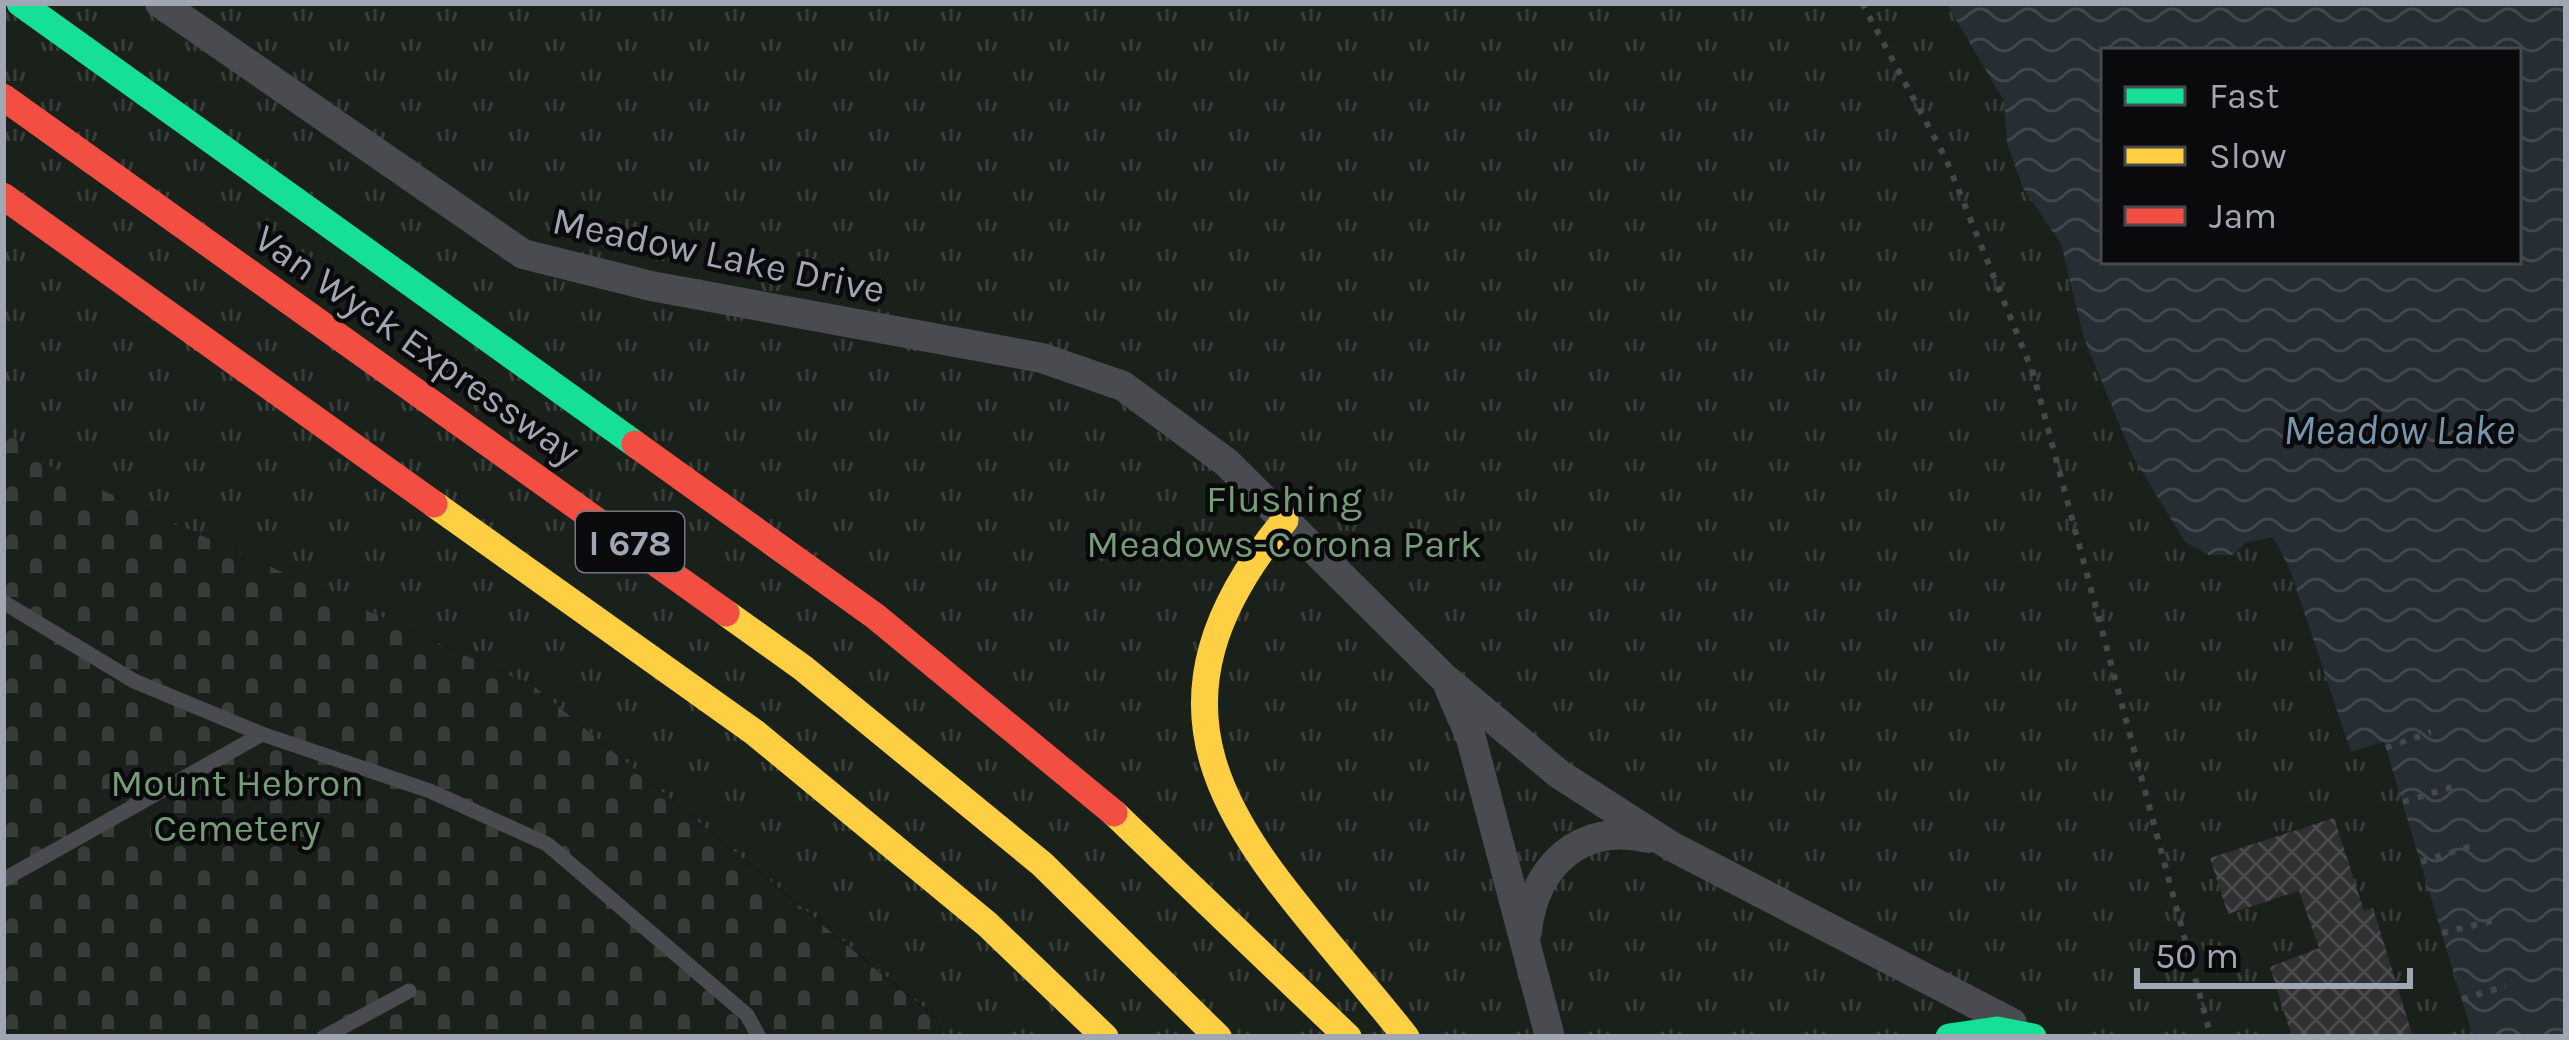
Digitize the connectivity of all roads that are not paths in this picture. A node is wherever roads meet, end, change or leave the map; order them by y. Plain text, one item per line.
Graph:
1 (20, 3) edge
2 (160, 3) edge
3 (3, 97) edge
4 (3, 196) edge
5 (1285, 520) junction
6 (3, 602) edge
7 (1444, 676) junction
8 (262, 734) junction
9 (1671, 846) junction
10 (3, 880) edge
11 (1529, 952) junction
12 (409, 992) dead end
13 (324, 1037) edge
14 (759, 1037) edge
15 (1105, 1037) edge
16 (1218, 1037) edge
17 (1348, 1037) edge
18 (1406, 1037) edge
19 (1550, 1037) edge
20 (1949, 1037) edge
21 (2036, 1037) edge

1 - 17 main road
2 - 5 street, Meadow Lake Drive
3 - 16 main road, Van Wyck Expressway / I 678
4 - 15 main road, I 678
5 - 7 street, Meadow Lake Drive
5 - 18 main road
6 - 8 lane
7 - 9 street, Meadow Lake Drive
7 - 11 street
8 - 10 lane
8 - 14 lane
9 - 11 street
9 - 21 street
11 - 19 street
12 - 13 lane
20 - 21 main road

